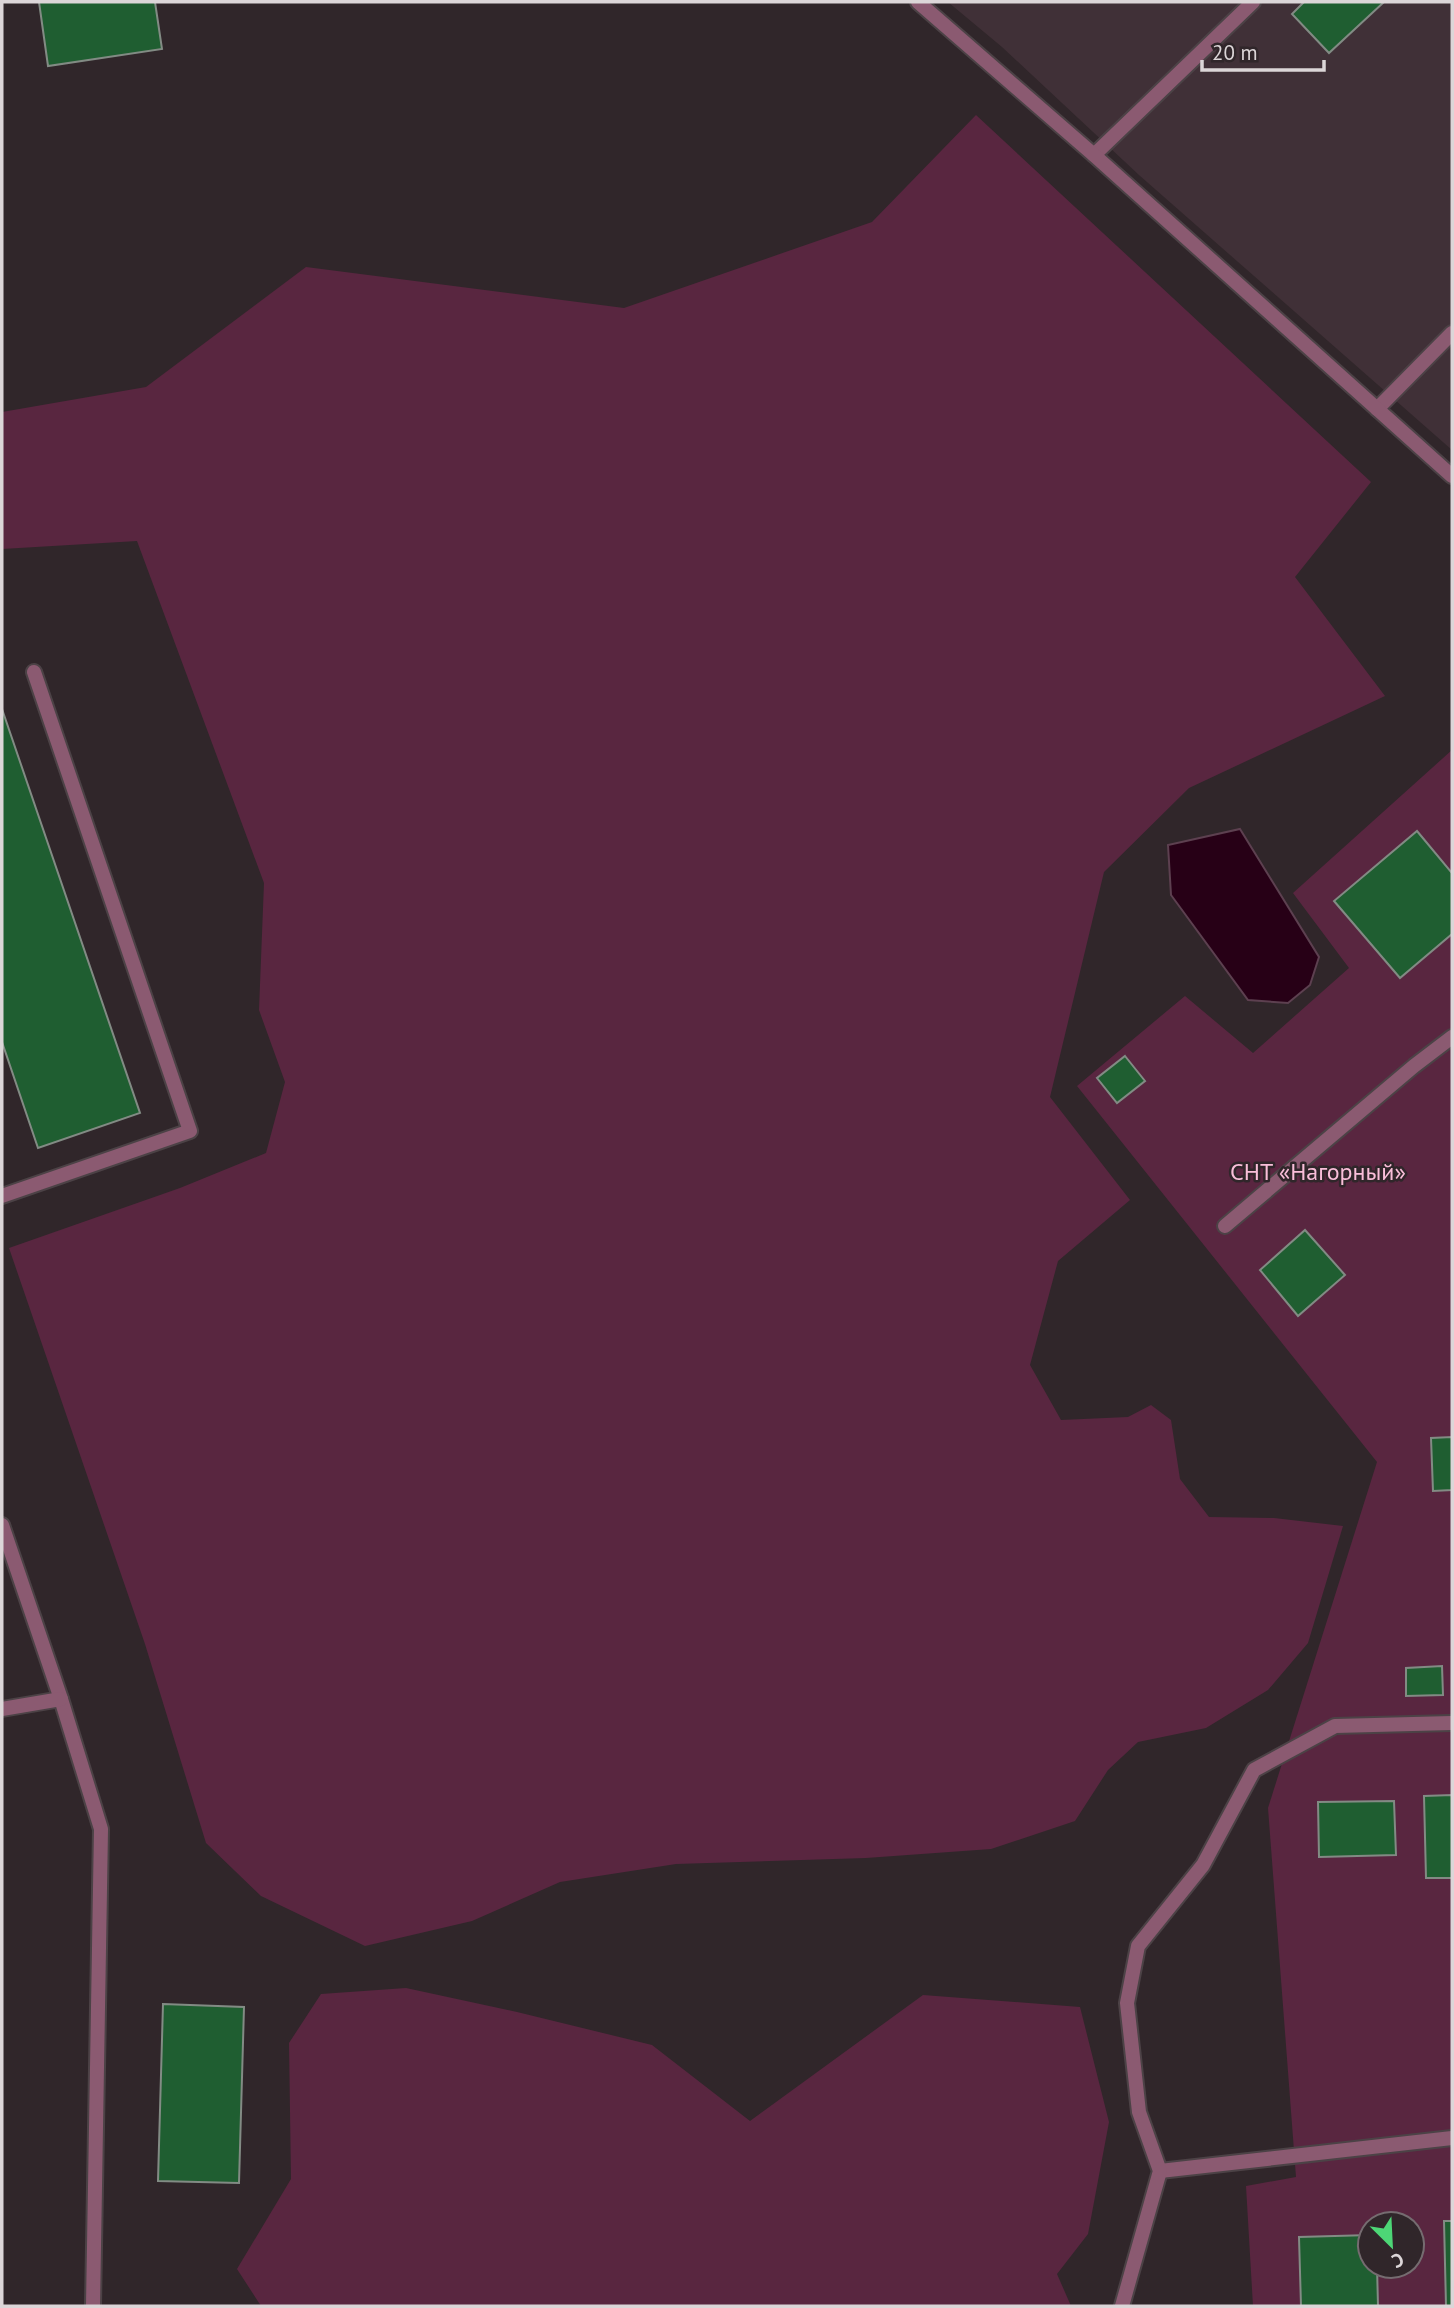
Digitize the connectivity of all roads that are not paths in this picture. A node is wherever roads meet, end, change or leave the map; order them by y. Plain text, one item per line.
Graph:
1 (918, 2) edge
2 (1253, 2) edge
3 (1094, 155) junction
4 (1452, 333) edge
5 (1377, 409) junction
6 (1452, 476) edge
7 (34, 672) dead end
8 (1452, 1037) edge
9 (2, 1196) edge
10 (1225, 1226) dead end
11 (2, 1525) edge
12 (61, 1699) junction
13 (2, 1709) edge
14 (1452, 1723) edge
15 (1452, 2138) edge
16 (1160, 2171) junction
17 (93, 2306) edge
18 (1122, 2306) edge

1 - 3 street
2 - 3 street
3 - 5 street
4 - 5 street
5 - 6 street
7 - 9 street
8 - 10 street
11 - 12 street
12 - 13 street
12 - 17 street
14 - 16 street
15 - 16 street
16 - 18 street

